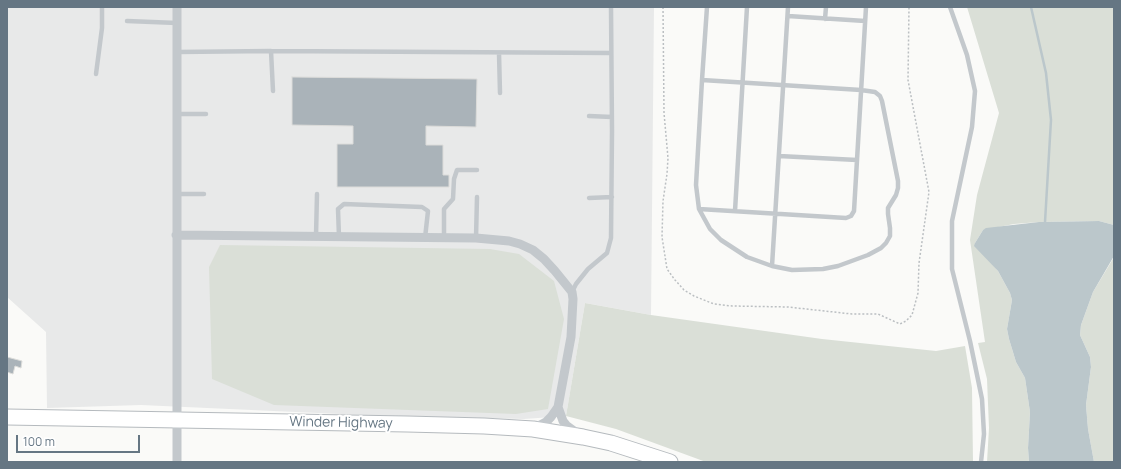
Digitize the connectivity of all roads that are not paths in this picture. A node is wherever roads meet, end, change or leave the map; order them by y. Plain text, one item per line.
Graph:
1 (102, 7) edge
2 (177, 7) edge
3 (611, 7) edge
4 (707, 7) edge
5 (747, 7) edge
6 (788, 7) edge
7 (826, 7) edge
8 (866, 7) edge
9 (950, 7) edge
10 (788, 16) junction
11 (825, 19) junction
12 (127, 21) dead end
13 (865, 21) junction
14 (177, 23) junction
15 (271, 51) junction
16 (177, 52) junction
17 (499, 52) junction
18 (611, 54) junction
19 (96, 74) dead end
20 (702, 80) junction
21 (743, 82) junction
22 (784, 86) junction
23 (861, 90) junction
24 (273, 91) dead end
25 (500, 93) dead end
26 (177, 114) junction
27 (206, 114) dead end
28 (589, 116) dead end
29 (612, 117) junction
30 (779, 156) junction
31 (857, 160) junction
32 (477, 170) dead end
33 (177, 194) junction
34 (204, 194) dead end
35 (317, 194) dead end
36 (476, 197) dead end
37 (612, 197) junction
38 (589, 198) dead end
39 (699, 209) junction
40 (735, 211) junction
41 (775, 214) junction
42 (176, 235) junction
43 (316, 236) junction
44 (339, 237) junction
45 (425, 238) junction
46 (444, 238) junction
47 (476, 238) junction
48 (772, 266) junction
49 (572, 292) junction
50 (558, 407) junction
51 (7, 417) edge
52 (176, 420) junction
53 (533, 429) junction
54 (583, 437) junction
55 (177, 462) edge
56 (670, 462) edge
57 (981, 462) edge

1 - 19 lane
2 - 14 street
3 - 18 lane
4 - 20 lane
5 - 21 lane
6 - 10 lane
7 - 11 lane
8 - 13 lane
9 - 57 lane
10 - 11 lane
10 - 22 lane
11 - 13 lane
12 - 14 lane
13 - 23 lane
14 - 16 street
15 - 16 lane
15 - 17 lane
15 - 24 lane
16 - 26 street
17 - 18 lane
17 - 25 lane
18 - 29 lane
20 - 21 lane
20 - 39 lane
21 - 22 lane
21 - 40 lane
22 - 23 lane
22 - 30 lane
23 - 31 lane
23 - 48 lane
26 - 27 lane
26 - 33 street
28 - 29 lane
29 - 37 lane
30 - 31 lane
30 - 41 lane
31 - 41 lane
32 - 46 lane
33 - 34 lane
33 - 42 street
35 - 43 lane
36 - 47 lane
37 - 38 lane
37 - 49 lane
39 - 40 lane
39 - 48 lane
40 - 41 lane
41 - 48 lane
42 - 43 street
42 - 52 street
43 - 44 street
44 - 45 street
44 - 45 lane
45 - 46 street
46 - 47 street
47 - 49 street
49 - 50 street
50 - 53 street
50 - 54 street
51 - 52 main road, Winder Highway
52 - 53 main road, Winder Highway
52 - 55 street
53 - 54 main road, Winder Highway
54 - 56 main road, Winder Highway

